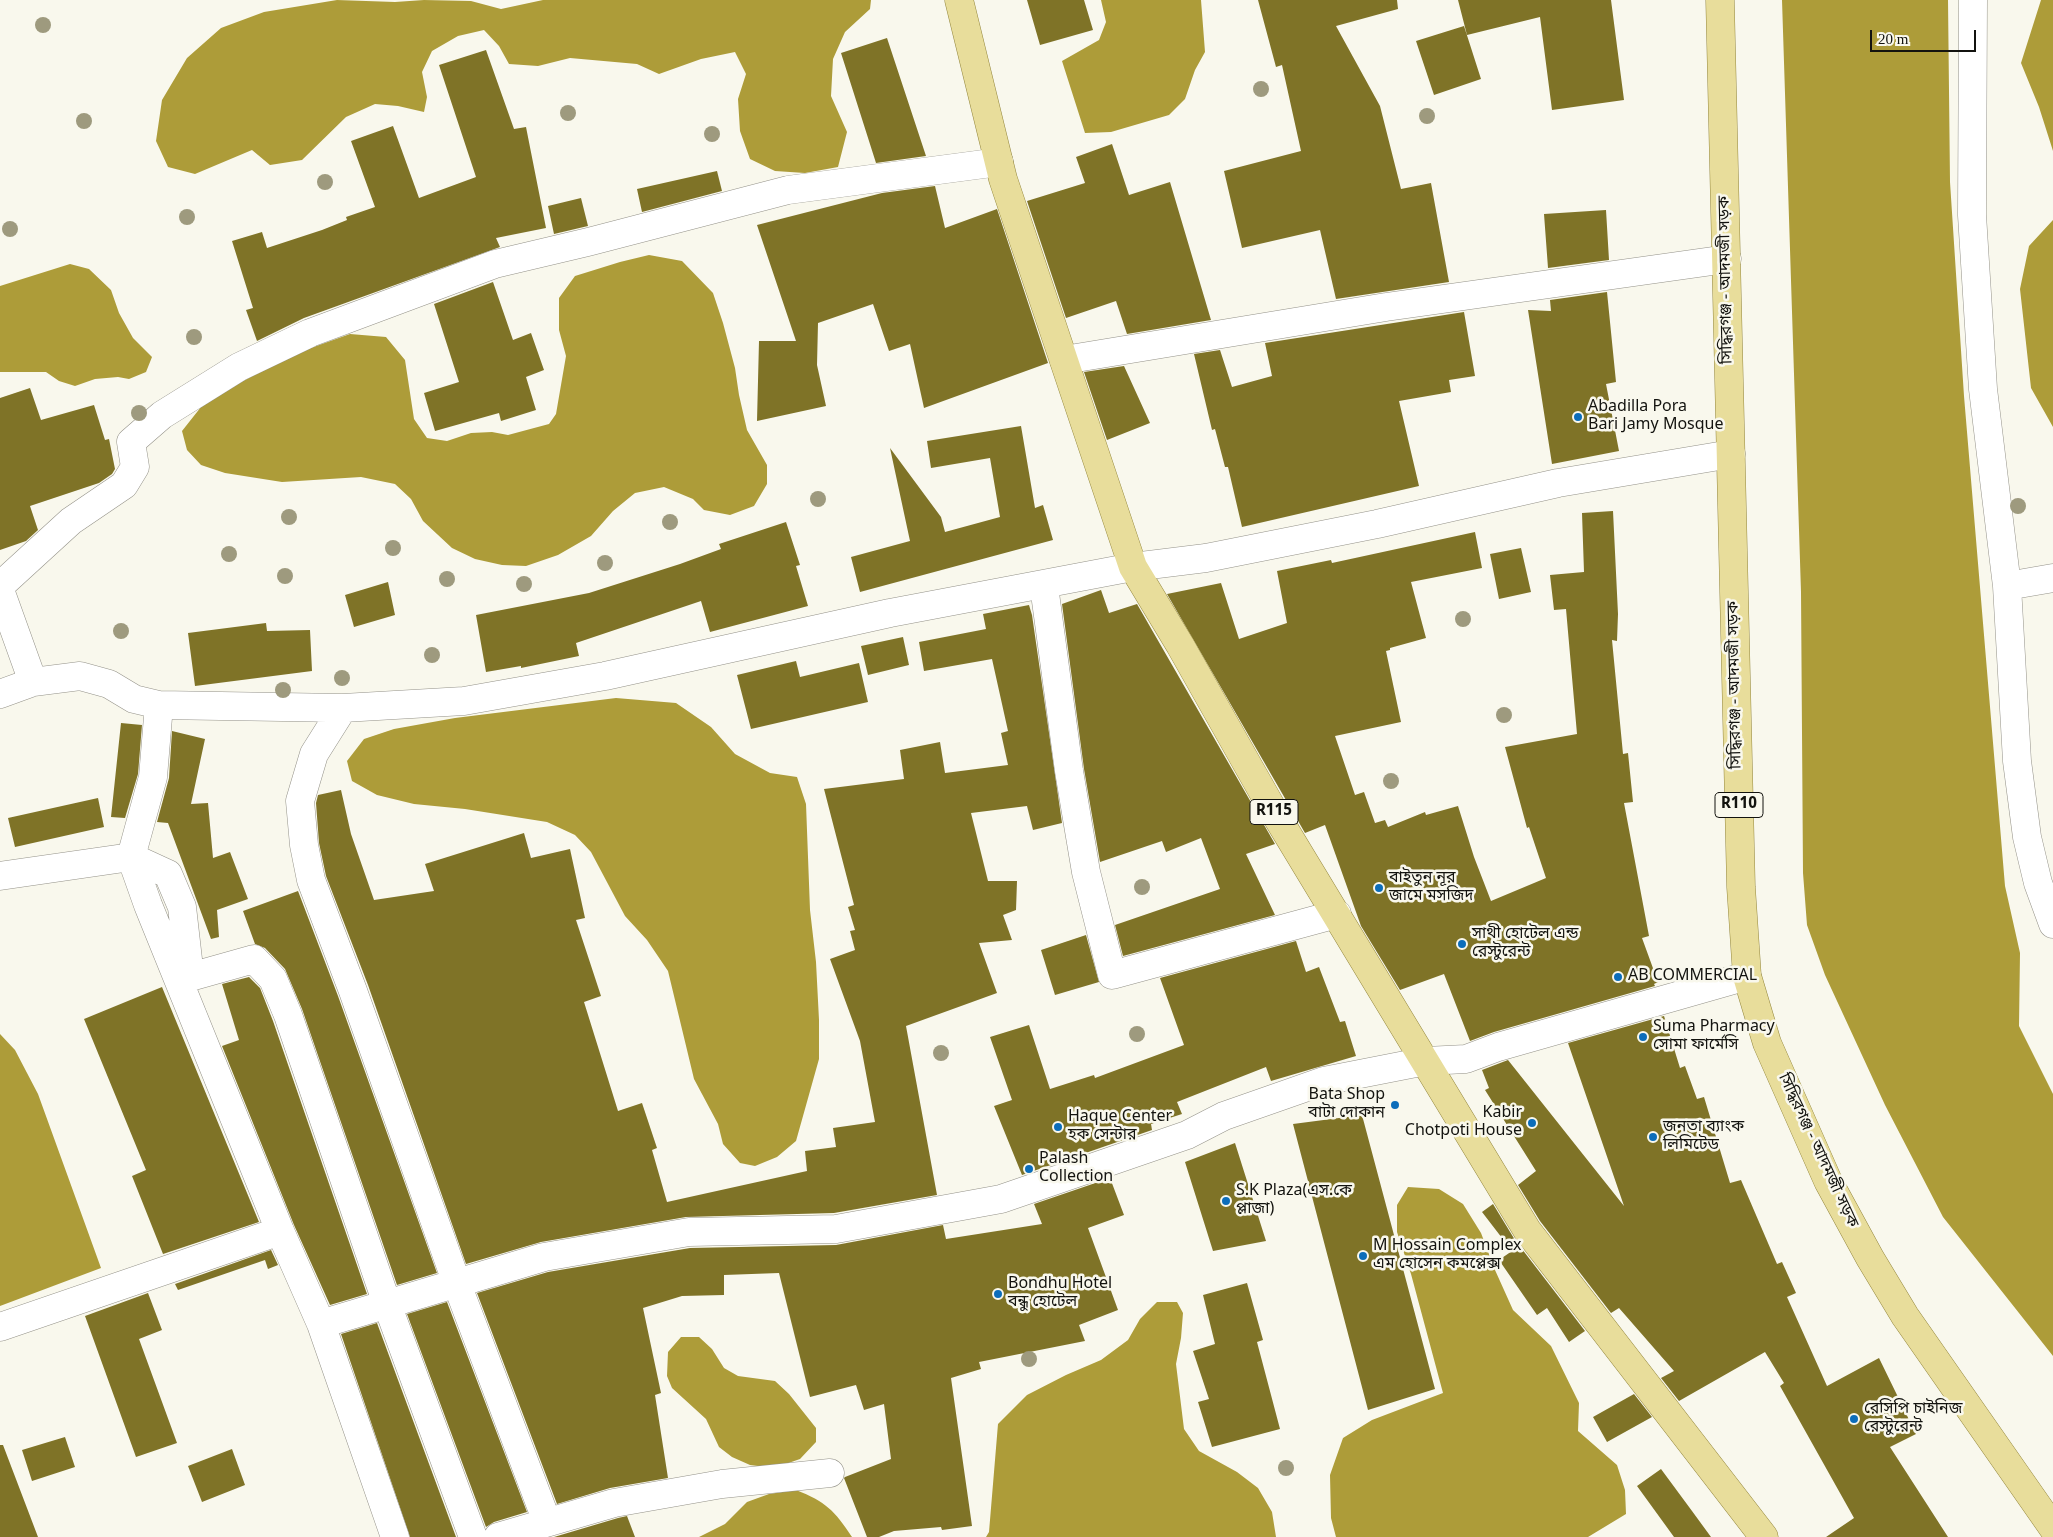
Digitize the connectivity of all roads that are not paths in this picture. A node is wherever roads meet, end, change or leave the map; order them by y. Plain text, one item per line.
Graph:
1 (959, 0) edge
2 (1720, 0) edge
3 (1973, 0) edge
4 (999, 162) junction
5 (1727, 259) junction
6 (1064, 360) junction
7 (1731, 454) junction
8 (1133, 567) junction
9 (2053, 578) edge
10 (1044, 586) junction
11 (2008, 586) junction
12 (0, 588) edge
13 (33, 682) junction
14 (0, 694) edge
15 (159, 705) junction
16 (343, 708) junction
17 (131, 857) junction
18 (0, 876) edge
19 (1337, 914) junction
20 (2053, 924) edge
21 (1747, 976) junction
22 (1426, 1061) junction
23 (280, 1231) junction
24 (457, 1284) junction
25 (387, 1304) junction
26 (321, 1324) junction
27 (0, 1327) edge
28 (830, 1473) dead end
29 (546, 1522) junction
30 (2053, 1528) edge
31 (396, 1537) edge
32 (473, 1537) edge
33 (498, 1537) edge
34 (1764, 1537) edge

1 - 4 main road, R115
2 - 5 main road, সিদ্ধিরগঞ্জ - আদমজী সড়ক / R110
3 - 11 street
4 - 6 main road, R115
4 - 12 street
5 - 6 street
5 - 7 main road, সিদ্ধিরগঞ্জ - আদমজী সড়ক / R110
6 - 8 main road, R115
7 - 8 street
7 - 21 main road, সিদ্ধিরগঞ্জ - আদমজী সড়ক / R110
8 - 10 street
8 - 19 main road, R115
9 - 11 street
10 - 16 street
10 - 19 street
11 - 20 street
12 - 13 street
13 - 14 street
13 - 15 street
15 - 16 street
15 - 17 street
16 - 24 street
17 - 18 street
17 - 23 street
17 - 25 street
19 - 22 main road, R115
21 - 22 street
21 - 30 main road, সিদ্ধিরগঞ্জ - আদমজী সড়ক / R110
22 - 24 street
22 - 34 main road, R115
23 - 26 street
23 - 27 street
24 - 25 street
24 - 29 street
25 - 26 street
25 - 32 street
26 - 31 street
28 - 29 street
29 - 33 street

